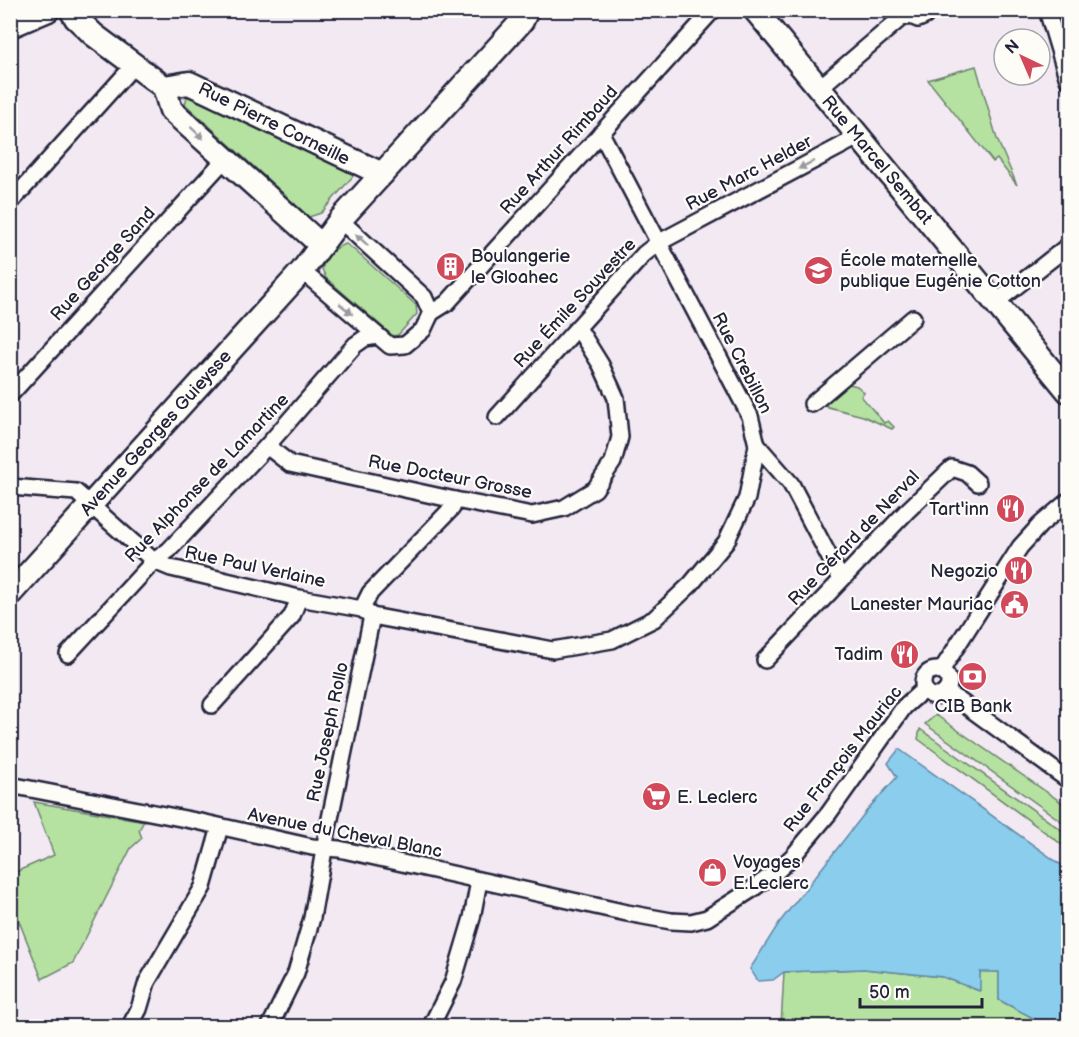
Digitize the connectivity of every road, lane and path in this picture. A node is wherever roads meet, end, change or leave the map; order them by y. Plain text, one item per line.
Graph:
1 (71, 10) edge
2 (527, 10) edge
3 (713, 10) edge
4 (754, 10) edge
5 (926, 10) edge
6 (1047, 10) edge
7 (46, 11) edge
8 (910, 13) edge
9 (10, 26) edge
10 (134, 65) junction
11 (1068, 80) edge
12 (164, 87) junction
13 (818, 89) junction
14 (601, 133) junction
15 (858, 137) junction
16 (225, 159) junction
17 (382, 174) junction
18 (10, 203) edge
19 (340, 220) junction
20 (658, 243) junction
21 (321, 245) junction
22 (1068, 246) edge
23 (302, 271) junction
24 (996, 302) junction
25 (431, 313) junction
26 (913, 318) dead end
27 (578, 328) junction
28 (378, 336) junction
29 (1068, 391) edge
30 (10, 394) edge
31 (812, 404) dead end
32 (497, 417) dead end
33 (267, 446) junction
34 (757, 446) junction
35 (978, 483) dead end
36 (10, 487) edge
37 (455, 500) junction
38 (1068, 501) edge
39 (91, 505) junction
40 (154, 561) junction
41 (842, 579) junction
42 (10, 594) edge
43 (298, 598) junction
44 (367, 612) junction
45 (68, 654) dead end
46 (765, 660) dead end
47 (941, 671) junction
48 (924, 689) junction
49 (946, 691) junction
50 (212, 705) dead end
51 (1068, 780) edge
52 (10, 785) edge
53 (220, 827) junction
54 (324, 849) junction
55 (479, 881) junction
56 (671, 921) joint
57 (130, 1026) edge
58 (270, 1026) edge
59 (431, 1026) edge

1 - 10 street
2 - 17 street
3 - 14 street, Rue Arthur Rimbaud
4 - 13 street, Rue Marcel Sembat
5 - 8 street
6 - 11 street
7 - 9 street
8 - 13 street
10 - 12 street
10 - 18 street
12 -> 16 street, Rue Pierre Corneille
12 - 17 street, Rue Pierre Corneille
13 - 15 street, Rue Marcel Sembat
14 - 20 street, Rue Crebillon
14 - 25 street, Rue Arthur Rimbaud
15 -> 20 street, Rue Marc Helder
15 - 24 street, Rue Marcel Sembat
16 - 21 street, Rue Pierre Corneille
16 - 30 street, Rue George Sand
17 - 19 street
19 - 21 street, Avenue Georges Guieysse
25 -> 19 street
20 - 27 street, Rue Émile Souvestre
20 - 34 street, Rue Crebillon
21 - 23 street, Avenue Georges Guieysse
22 - 24 street
23 -> 28 street
23 - 39 street, Avenue Georges Guieysse
24 - 29 street, Rue Marcel Sembat
25 - 28 street, Rue Arthur Rimbaud
26 - 31 street
27 - 32 street, Rue Émile Souvestre
27 - 37 street, Rue Docteur Grosse
28 - 33 street, Rue Alphonse de Lamartine
33 - 37 street, Rue Docteur Grosse
33 - 40 street, Rue Alphonse de Lamartine
34 - 41 street
34 - 44 street, Rue Crebillon
35 - 41 street, Rue Gérard de Nerval
36 - 39 street, Rue Paul Verlaine
37 - 44 street
38 - 47 street
39 - 40 street, Rue Paul Verlaine
39 - 42 street, Avenue Georges Guieysse
40 - 43 street, Rue Paul Verlaine
40 - 45 street, Rue Alphonse de Lamartine
41 - 46 street, Rue Gérard de Nerval
43 - 44 street, Rue Paul Verlaine
43 - 50 street
44 - 54 street, Rue Joseph Rollo
47 - 48 street
47 - 49 street
48 - 49 street
48 - 56 street, Rue François Mauriac
49 - 51 street
52 - 53 street, Avenue du Cheval Blanc
53 - 54 street, Avenue du Cheval Blanc
53 - 57 street
54 - 55 street, Avenue du Cheval Blanc
54 - 58 street, Rue Joseph Rollo
55 - 56 street, Avenue du Cheval Blanc
55 - 59 street

